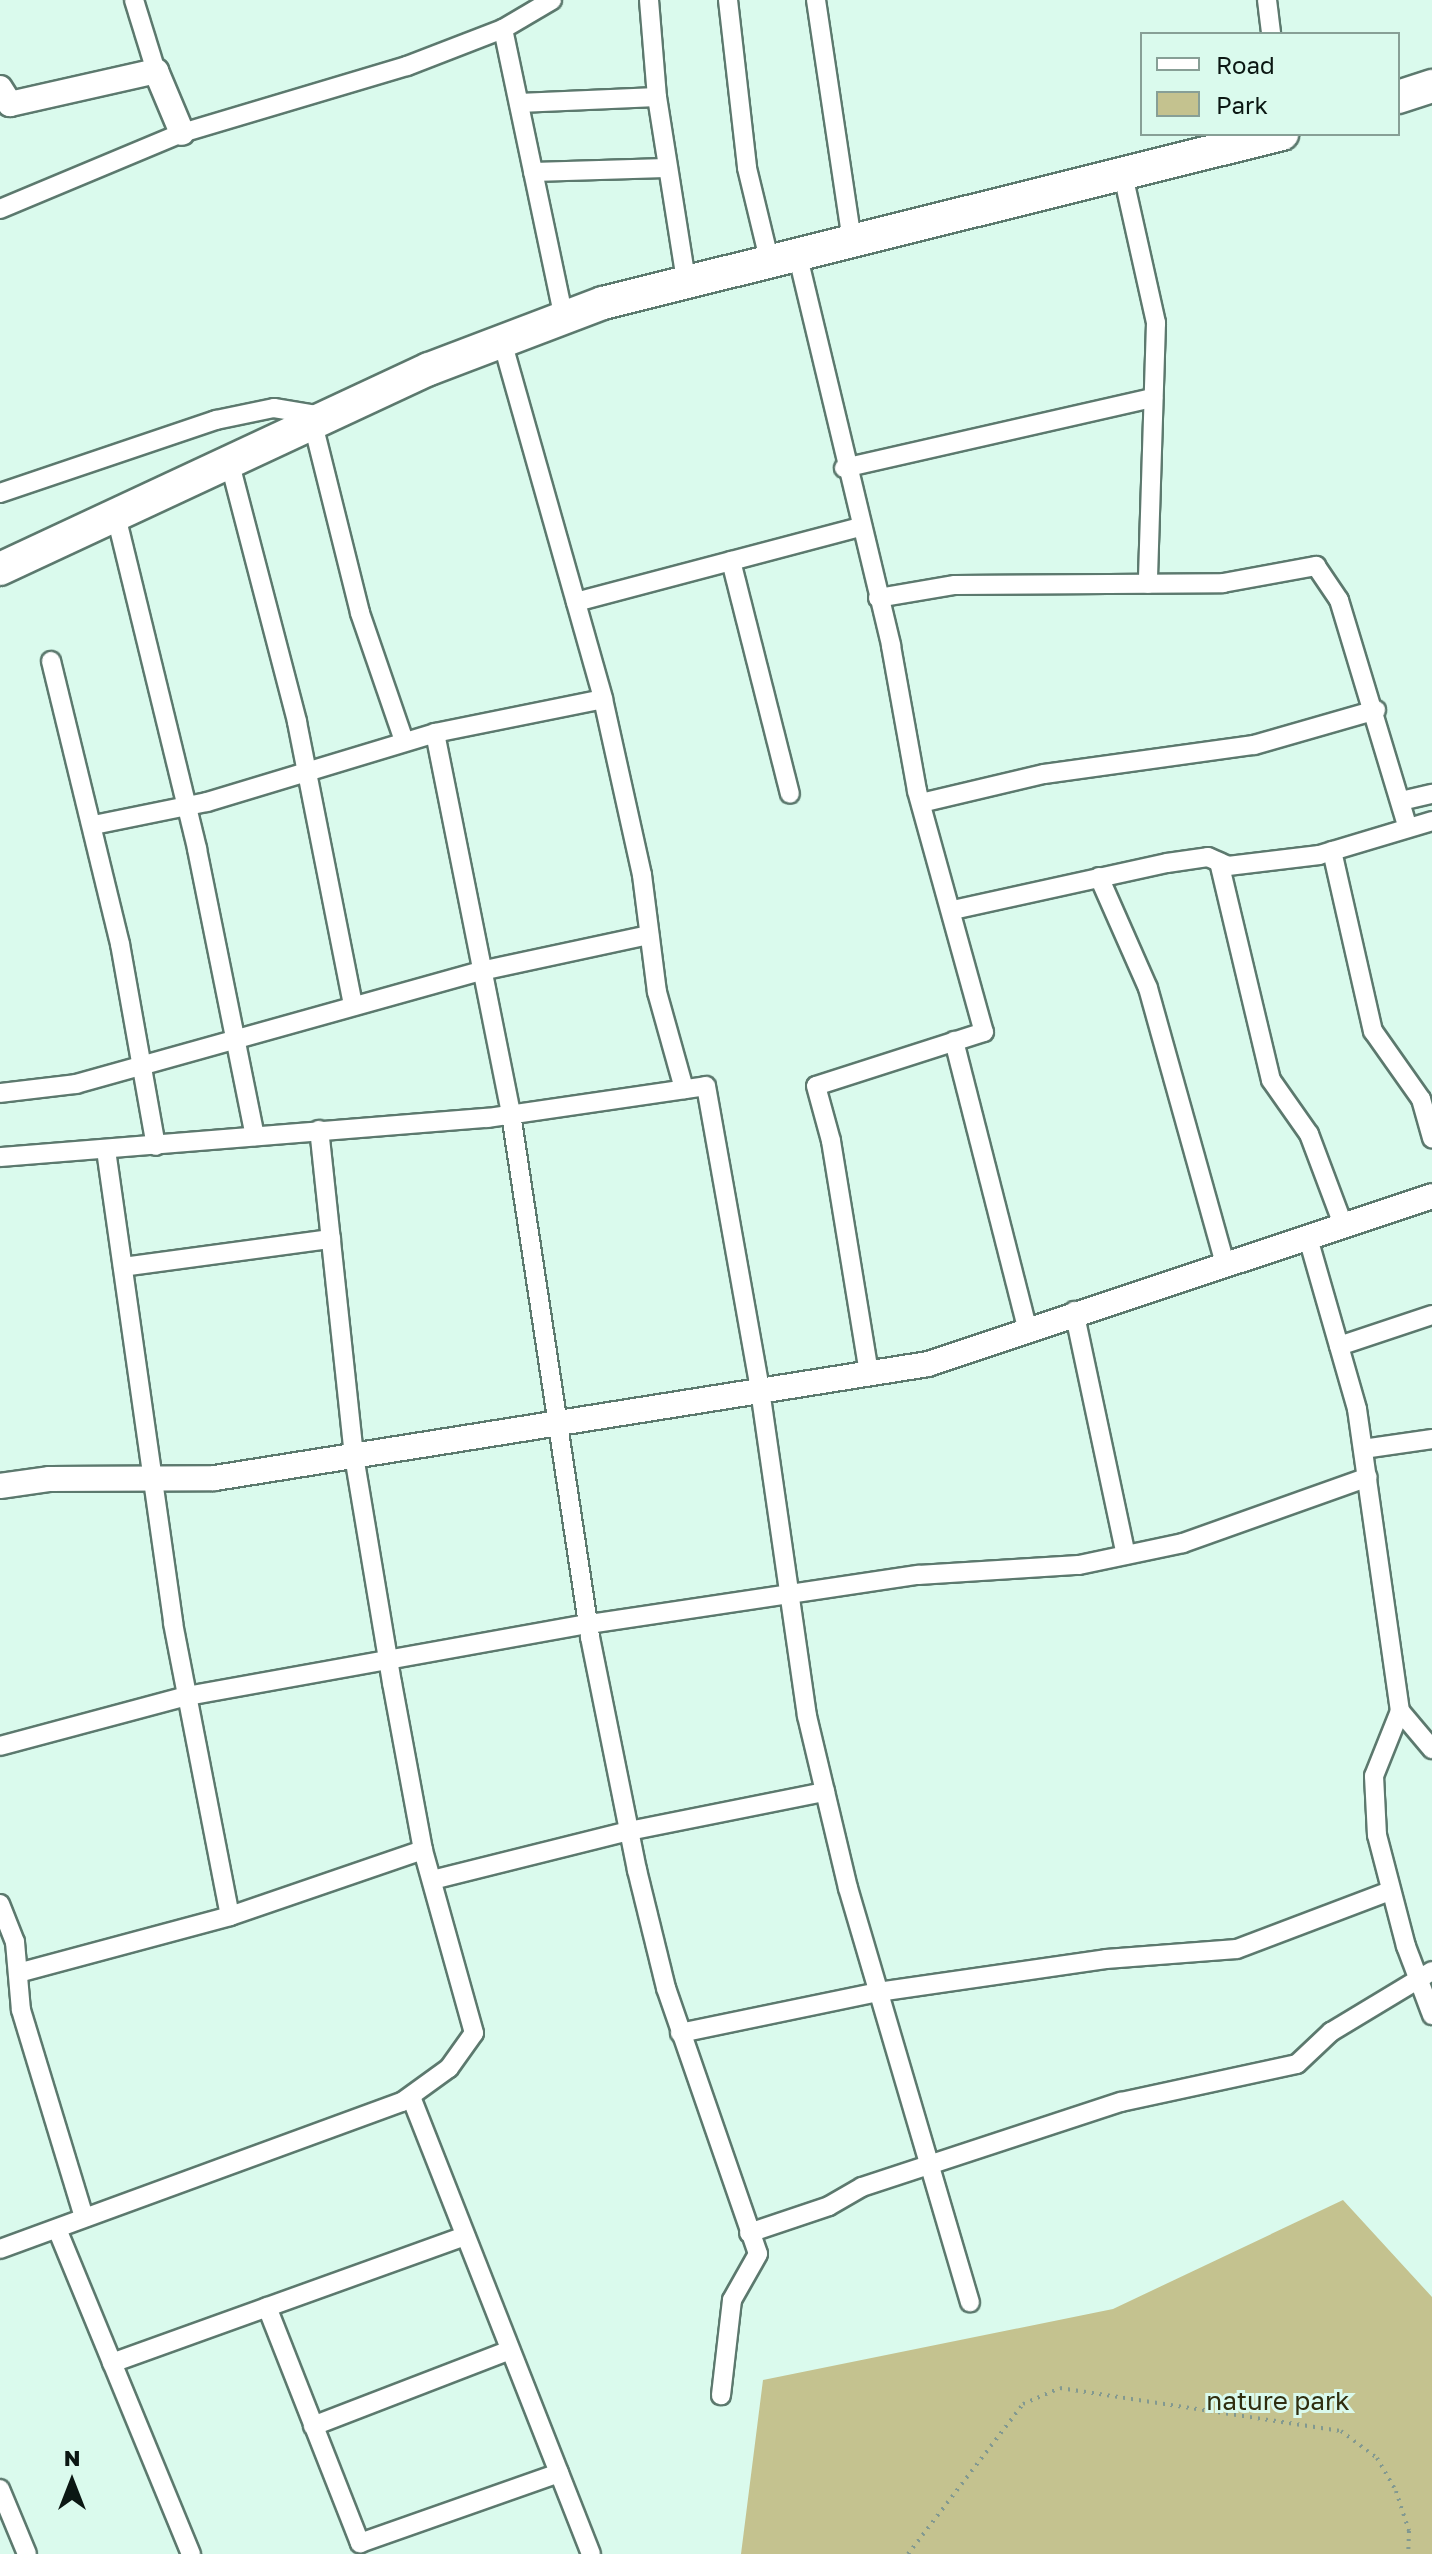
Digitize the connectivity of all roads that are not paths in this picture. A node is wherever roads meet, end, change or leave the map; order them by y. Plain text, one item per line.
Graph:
1 (134, 0) edge
2 (552, 0) edge
3 (649, 0) edge
4 (728, 0) edge
5 (816, 0) edge
6 (1267, 0) edge
7 (503, 29) junction
8 (1271, 32) edge
9 (156, 71) junction
10 (1432, 86) edge
11 (0, 88) edge
12 (1400, 96) edge
13 (657, 97) junction
14 (519, 103) junction
15 (182, 133) junction
16 (1274, 136) edge
17 (666, 168) junction
18 (533, 172) junction
19 (1123, 175) junction
20 (0, 209) edge
21 (852, 240) junction
22 (783, 256) junction
23 (686, 280) junction
24 (564, 318) junction
25 (502, 341) junction
26 (1153, 398) junction
27 (321, 421) junction
28 (230, 464) junction
29 (844, 468) junction
30 (0, 493) edge
31 (116, 516) junction
32 (859, 527) junction
33 (731, 561) junction
34 (0, 569) edge
35 (1148, 584) junction
36 (878, 598) junction
37 (576, 602) junction
38 (51, 661) dead end
39 (603, 699) junction
40 (1376, 710) junction
41 (435, 733) junction
42 (404, 741) junction
43 (308, 769) junction
44 (790, 794) dead end
45 (1432, 794) edge
46 (1401, 801) junction
47 (921, 803) junction
48 (186, 806) junction
49 (1432, 821) edge
50 (94, 825) junction
51 (1408, 828) junction
52 (1332, 851) junction
53 (1219, 862) junction
54 (1099, 877) junction
55 (953, 910) junction
56 (649, 935) junction
57 (481, 971) junction
58 (353, 1006) junction
59 (231, 1041) junction
60 (954, 1041) junction
61 (142, 1067) junction
62 (684, 1089) junction
63 (0, 1093) edge
64 (511, 1114) junction
65 (319, 1130) junction
66 (255, 1136) junction
67 (1432, 1138) edge
68 (156, 1146) junction
69 (106, 1150) junction
70 (0, 1157) edge
71 (1432, 1196) edge
72 (1344, 1227) junction
73 (1308, 1238) junction
74 (331, 1239) junction
75 (1225, 1264) junction
76 (123, 1267) junction
77 (1074, 1311) junction
78 (1432, 1315) edge
79 (1027, 1327) junction
80 (1339, 1346) junction
81 (869, 1373) junction
82 (760, 1390) junction
83 (562, 1422) junction
84 (1432, 1439) edge
85 (1363, 1449) junction
86 (354, 1456) junction
87 (1368, 1477) junction
88 (152, 1478) junction
89 (0, 1486) edge
90 (1126, 1555) junction
91 (789, 1592) junction
92 (589, 1624) junction
93 (388, 1660) junction
94 (187, 1696) junction
95 (1400, 1711) junction
96 (0, 1745) edge
97 (1432, 1749) edge
98 (825, 1792) junction
99 (629, 1831) junction
100 (423, 1850) junction
101 (432, 1880) junction
102 (1390, 1891) junction
103 (0, 1904) edge
104 (230, 1916) junction
105 (18, 1973) junction
106 (1425, 1974) edge
107 (878, 1992) junction
108 (1432, 2015) edge
109 (680, 2033) junction
110 (411, 2097) junction
111 (929, 2167) junction
112 (84, 2218) junction
113 (57, 2229) junction
114 (749, 2233) junction
115 (465, 2236) junction
116 (0, 2249) edge
117 (970, 2302) dead end
118 (267, 2307) junction
119 (510, 2350) junction
120 (112, 2363) junction
121 (721, 2395) dead end
122 (313, 2426) junction
123 (559, 2473) junction
124 (0, 2489) edge
125 (27, 2554) edge
126 (191, 2554) edge
127 (591, 2554) edge

1 - 9 street
2 - 7 street
3 - 13 street
4 - 22 street
5 - 21 street
6 - 8 street
7 - 14 street
7 - 15 street
9 - 11 street
9 - 15 street
10 - 12 highway
13 - 14 street
13 - 17 street
14 - 18 street
15 - 20 street
16 - 19 highway
17 - 18 street
17 - 23 street
18 - 24 street
19 - 21 highway
19 - 26 street
21 - 22 highway
22 - 23 highway
22 - 29 street
23 - 24 highway
24 - 25 highway
25 - 27 highway
25 - 37 street
26 - 29 street
26 - 35 street
27 - 28 highway
27 - 30 street
27 - 42 street
28 - 31 highway
28 - 43 street
29 - 32 street
31 - 34 highway
31 - 48 street
32 - 33 street
32 - 36 street
33 - 37 street
33 - 44 street
35 - 36 street
35 - 40 street
36 - 47 street
37 - 39 street
38 - 50 street
39 - 41 street
39 - 56 street
40 - 46 street
40 - 47 street
41 - 42 street
41 - 57 street
42 - 43 street
43 - 48 street
43 - 58 street
45 - 46 street
46 - 51 street
47 - 55 street
48 - 50 street
48 - 59 street
49 - 51 street
50 - 61 street
51 - 52 street
52 - 53 street
52 - 67 street
53 - 54 street
53 - 72 street
54 - 55 street
54 - 75 street
55 - 60 street
56 - 57 street
56 - 62 street
57 - 58 street
57 - 64 street
58 - 59 street
59 - 61 street
59 - 66 street
60 - 79 street
60 - 81 street
61 - 63 street
61 - 68 street
62 - 64 street
62 - 82 street
64 - 65 street
64 - 83 street
65 - 66 street
65 - 74 street
66 - 68 street
68 - 69 street
69 - 70 street
69 - 76 street
71 - 72 street
72 - 73 street
73 - 75 street
73 - 80 street
74 - 76 street
74 - 86 street
75 - 77 street
76 - 88 street
77 - 79 street
77 - 90 street
78 - 80 street
79 - 81 street
80 - 85 street
81 - 82 street
82 - 83 street
82 - 91 street
83 - 86 street
83 - 92 street
84 - 85 street
85 - 87 street
86 - 88 street
86 - 93 street
87 - 90 street
87 - 95 street
88 - 89 street
88 - 94 street
90 - 91 street
91 - 92 street
91 - 98 street
92 - 93 street
92 - 99 street
93 - 94 street
93 - 100 street
94 - 96 street
94 - 104 street
95 - 97 street
95 - 102 street
98 - 99 street
98 - 107 street
99 - 101 street
99 - 109 street
100 - 101 street
100 - 104 street
101 - 110 street
102 - 106 street
102 - 107 street
103 - 105 street
104 - 105 street
105 - 112 street
106 - 108 street
106 - 111 street
107 - 109 street
107 - 111 street
109 - 114 street
110 - 112 street
110 - 115 street
111 - 114 street
111 - 117 street
112 - 113 street
113 - 116 street
113 - 120 street
114 - 121 street
115 - 118 street
115 - 119 street
118 - 120 street
118 - 122 street
119 - 122 street
119 - 123 street
120 - 126 street
122 - 123 street
123 - 127 street
124 - 125 street

